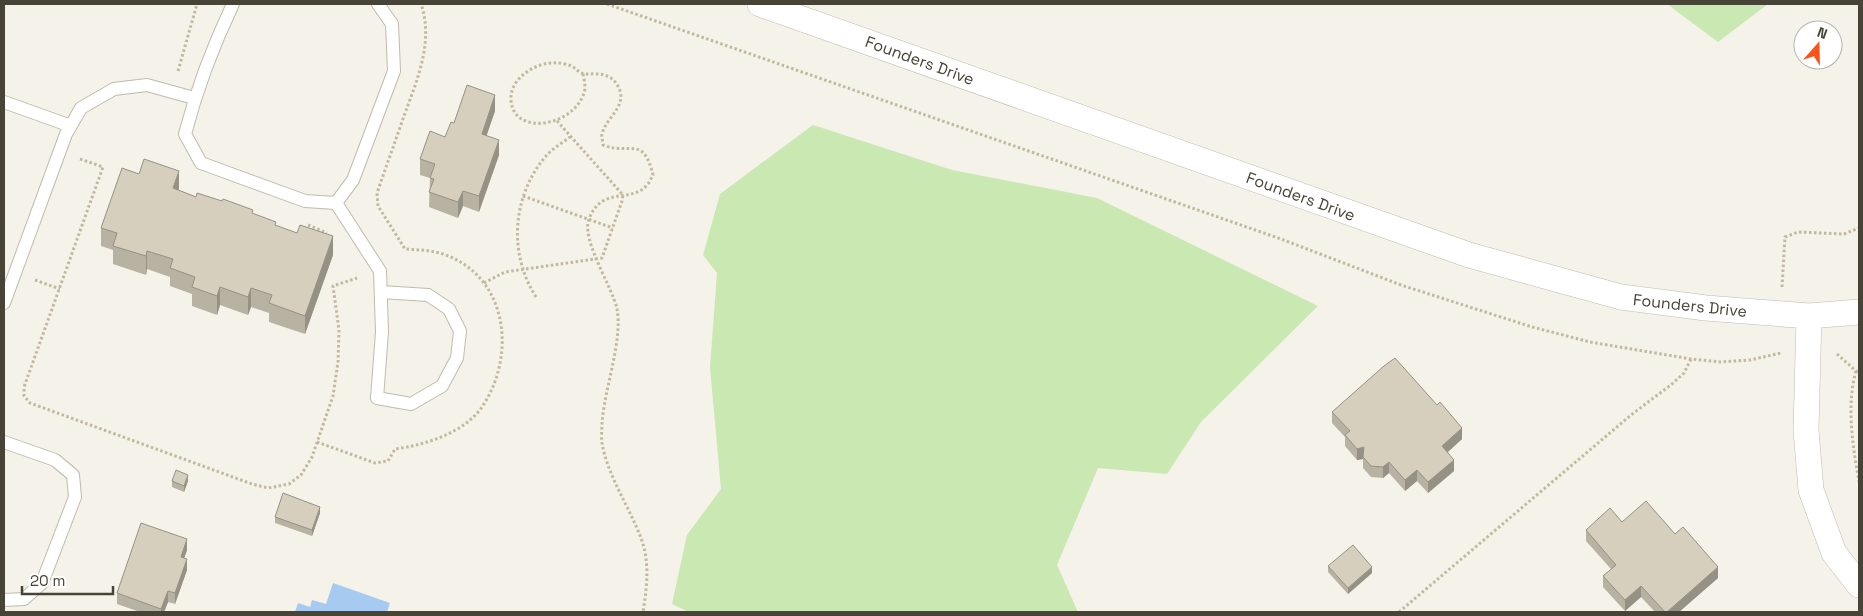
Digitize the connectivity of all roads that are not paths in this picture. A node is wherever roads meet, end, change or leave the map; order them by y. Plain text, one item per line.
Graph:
1 (232, 4) edge
2 (378, 4) edge
3 (760, 4) edge
4 (194, 98) junction
5 (4, 102) edge
6 (71, 126) junction
7 (336, 203) junction
8 (381, 292) junction
9 (4, 303) edge
10 (1859, 312) edge
11 (1809, 316) junction
12 (4, 442) edge
13 (1859, 585) edge
14 (4, 600) edge

1 - 4 lane
2 - 7 lane
3 - 11 street, Founders Drive
4 - 6 lane
4 - 7 lane
5 - 6 lane
6 - 9 lane
7 - 8 lane
8 - 8 lane
10 - 11 street, Founders Drive
11 - 13 street
12 - 14 lane

